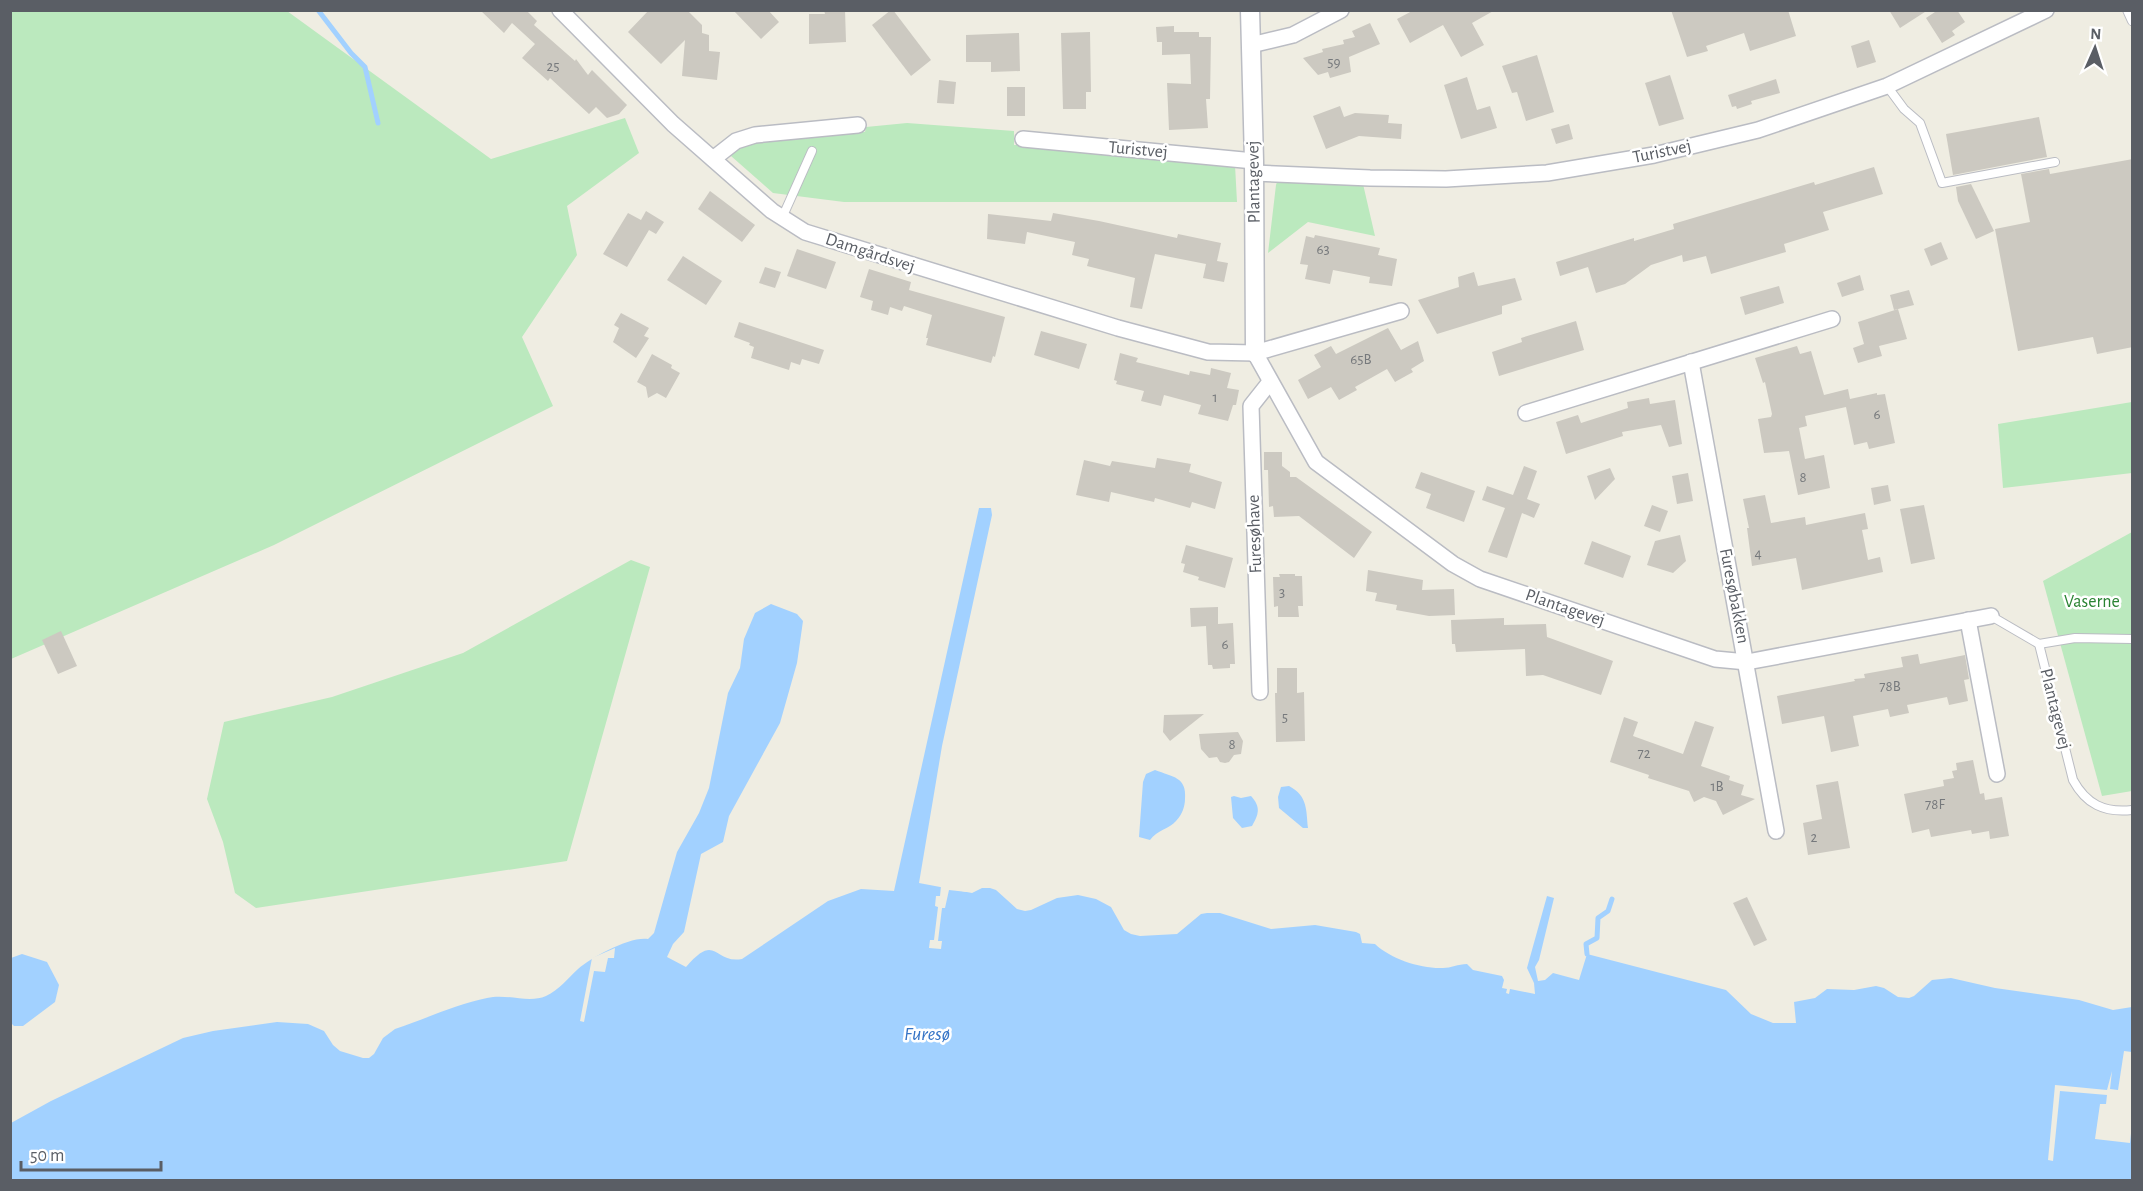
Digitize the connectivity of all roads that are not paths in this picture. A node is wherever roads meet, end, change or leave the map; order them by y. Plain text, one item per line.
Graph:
1 (560, 10) edge
2 (1250, 10) edge
3 (1341, 10) edge
4 (2046, 10) edge
5 (2127, 10) edge
6 (2133, 21) edge
7 (1251, 45) junction
8 (1887, 86) junction
9 (858, 125) dead end
10 (1023, 139) dead end
11 (812, 151) dead end
12 (713, 159) junction
13 (2055, 162) dead end
14 (1254, 167) junction
15 (782, 218) junction
16 (1401, 311) dead end
17 (1832, 319) dead end
18 (1256, 353) junction
19 (1691, 363) junction
20 (1270, 382) junction
21 (1526, 413) dead end
22 (1991, 616) joint
23 (1968, 621) junction
24 (2133, 639) edge
25 (2039, 644) junction
26 (1747, 662) junction
27 (1260, 692) dead end
28 (1997, 774) dead end
29 (2133, 810) edge
30 (1776, 831) dead end

1 - 12 street, Damgårdsvej
2 - 7 street, Plantagevej
3 - 7 street
4 - 8 street, Turistvej
5 - 6 lane
7 - 14 street, Plantagevej
8 - 13 lane
8 - 14 street, Turistvej
9 - 12 street
10 - 14 street, Turistvej
11 - 15 lane
12 - 15 street, Damgårdsvej
14 - 18 street, Plantagevej
15 - 18 street, Damgårdsvej
16 - 18 street
17 - 19 street
18 - 20 street, Plantagevej
19 - 21 street
19 - 26 street, Furesøbakken
20 - 26 street, Plantagevej
20 - 27 street, Furesøhave
22 - 23 street, Plantagevej
22 - 25 lane, Plantagevej
23 - 26 street, Plantagevej
23 - 28 street
24 - 25 lane
25 - 29 lane, Plantagevej
26 - 30 street, Furesøbakken

